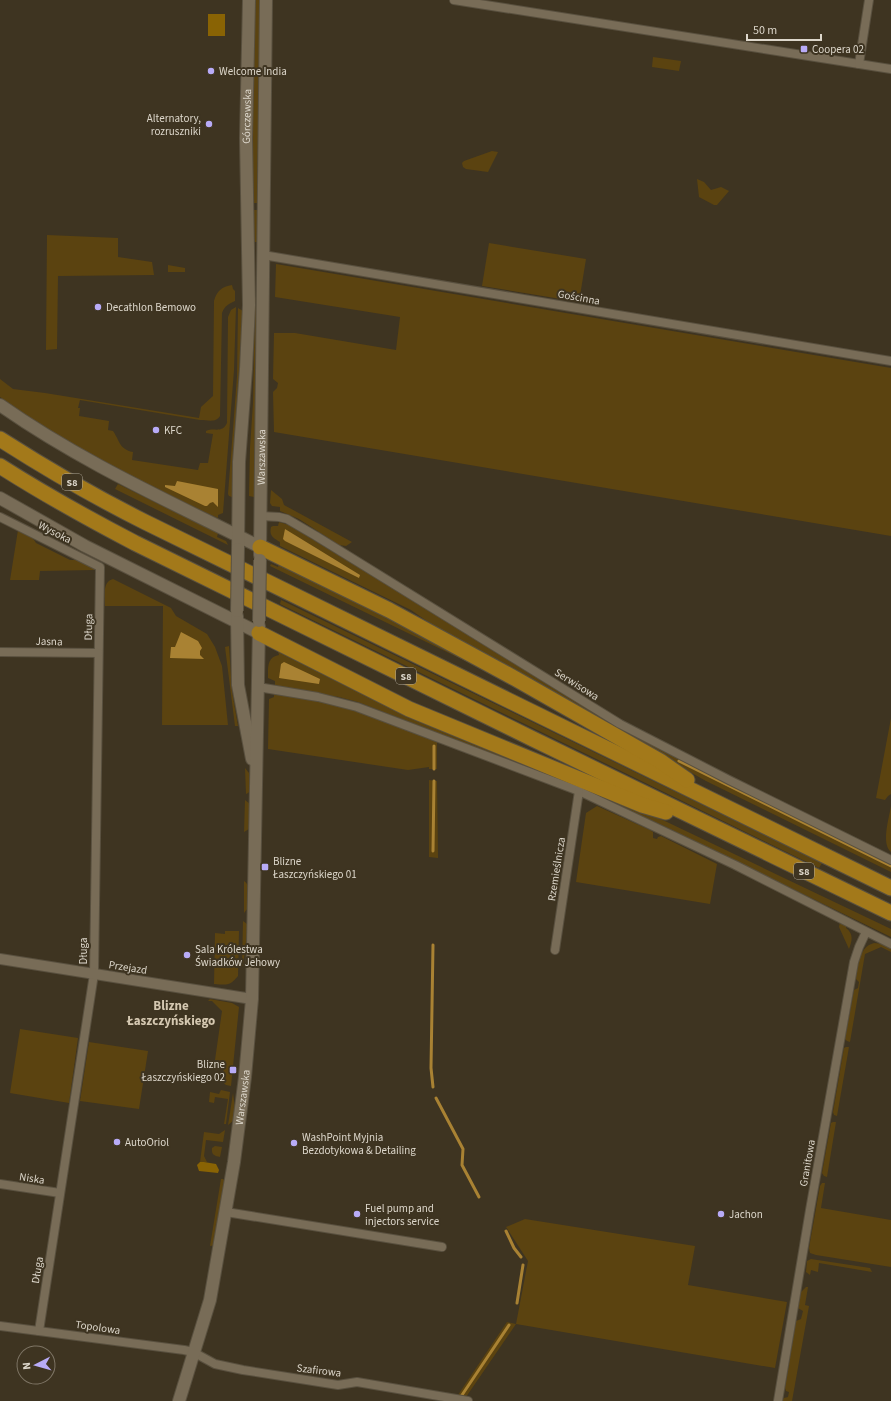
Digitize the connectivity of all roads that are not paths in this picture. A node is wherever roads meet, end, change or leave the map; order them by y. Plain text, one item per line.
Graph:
1 (249, 0) edge
2 (266, 0) edge
3 (454, 0) edge
4 (869, 0) edge
5 (859, 64) junction
6 (891, 69) edge
7 (264, 128) joint
8 (246, 186) joint
9 (263, 255) junction
10 (891, 361) edge
11 (0, 405) edge
12 (0, 439) edge
13 (0, 466) edge
14 (0, 498) edge
15 (260, 516) junction
16 (0, 517) edge
17 (238, 536) junction
18 (260, 554) junction
19 (100, 567) joint
20 (237, 617) junction
21 (259, 627) junction
22 (0, 652) edge
23 (98, 653) junction
24 (258, 687) junction
25 (256, 786) junction
26 (579, 792) junction
27 (729, 809) junction
28 (716, 828) junction
29 (891, 860) edge
30 (891, 888) edge
31 (891, 913) edge
32 (866, 932) junction
33 (891, 944) edge
34 (555, 950) dead end
35 (0, 959) edge
36 (94, 974) junction
37 (252, 999) junction
38 (0, 1184) edge
39 (60, 1193) junction
40 (226, 1212) junction
41 (442, 1247) dead end
42 (0, 1326) edge
43 (39, 1331) junction
44 (194, 1352) junction
45 (179, 1401) edge
46 (468, 1401) edge
47 (778, 1401) edge

1 - 8 main road, Górczewska
2 - 7 main road, Górczewska
3 - 5 street
4 - 5 street
5 - 6 street
7 - 9 main road, Warszawska
8 - 17 main road, Warszawska
9 - 10 street, Gościnna
9 - 15 main road, Warszawska
11 - 17 main road
12 - 27 highway, S8
13 - 28 highway, S8
14 - 20 main road
15 - 18 main road, Warszawska
15 - 29 street, Serwisowa
16 - 19 street, Wysoka
17 - 18 main road
17 - 20 main road, Warszawska, bridge
18 - 21 main road, Warszawska, bridge
18 - 27 highway
19 - 23 street, Długa
20 - 21 main road
20 - 25 main road, Warszawska
21 - 24 main road, Warszawska
21 - 28 highway
22 - 23 street, Jasna
23 - 36 street, Długa
24 - 25 main road, Warszawska
24 - 26 street
25 - 37 main road, Warszawska
26 - 32 street
26 - 34 street, Rzemieślnicza
27 - 30 highway, S8
28 - 31 highway, S8
32 - 33 street
32 - 47 street, Granitowa
35 - 36 street, Przejazd
36 - 37 street, Przejazd
36 - 39 street, Długa
37 - 40 main road, Warszawska
38 - 39 street, Niska
39 - 43 street, Długa
40 - 41 street
40 - 44 main road, Warszawska
42 - 43 street, Topolowa
43 - 44 street, Topolowa
44 - 45 main road, Warszawska
44 - 46 street, Szafirowa

